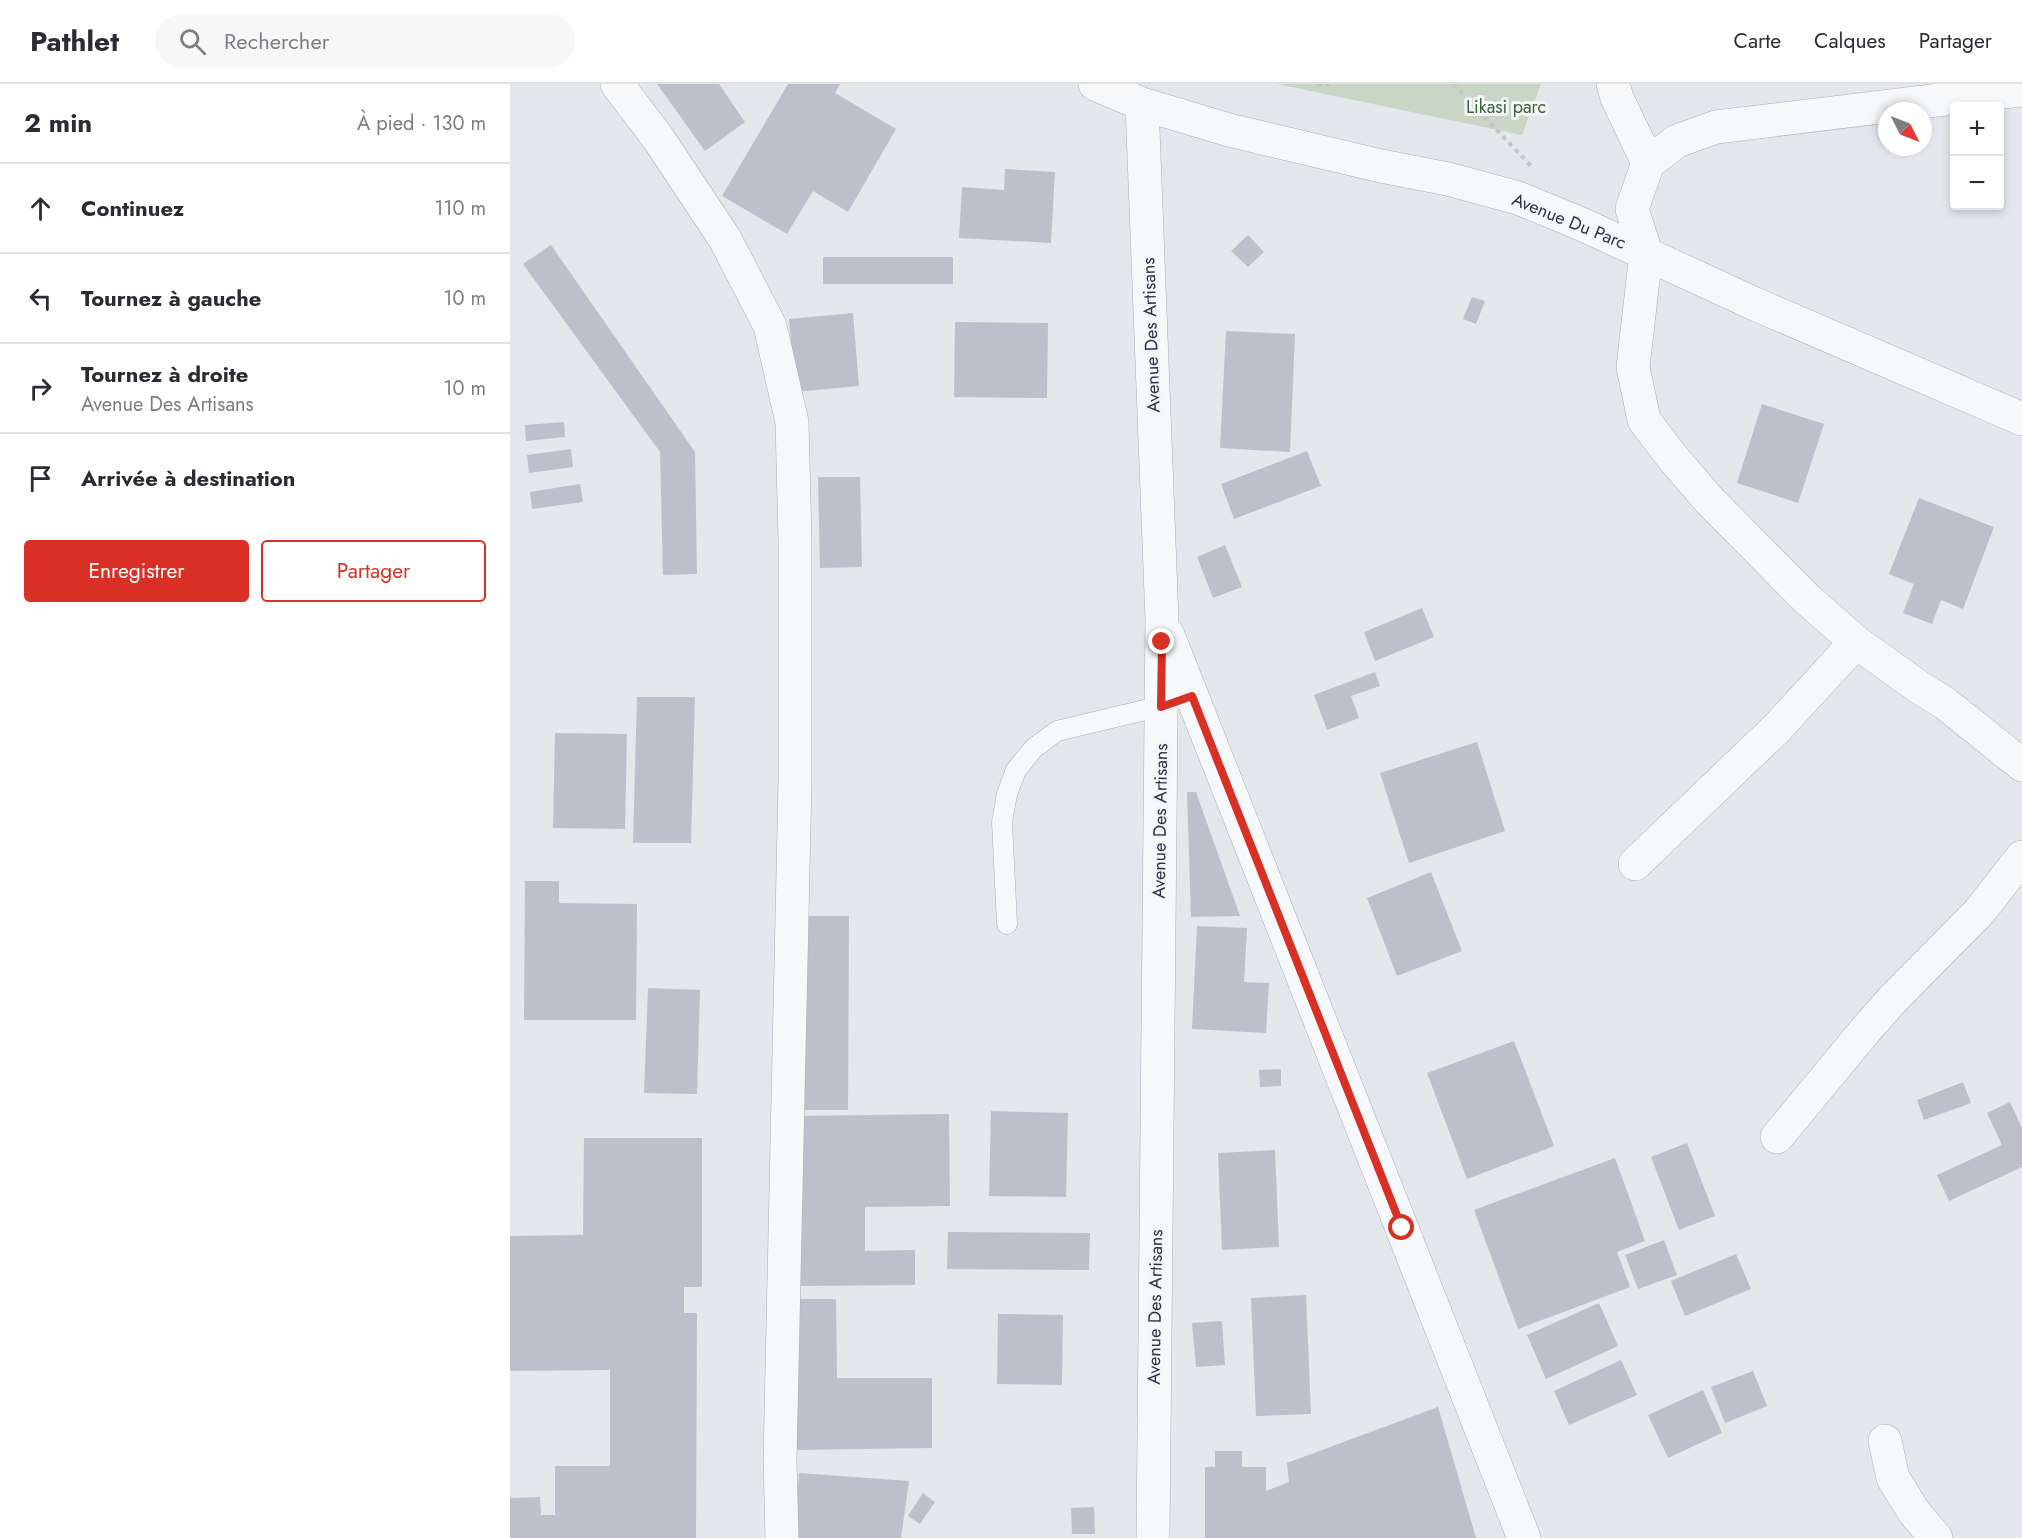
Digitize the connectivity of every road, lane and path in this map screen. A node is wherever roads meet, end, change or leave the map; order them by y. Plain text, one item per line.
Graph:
1 (617, 84) edge
2 (1095, 84) edge
3 (1318, 84) edge
4 (1329, 84) edge
5 (1453, 84) edge
6 (1613, 84) edge
7 (2022, 90) edge
8 (1142, 104) junction
9 (1648, 163) junction
10 (1518, 198) junction
11 (1646, 253) junction
12 (2022, 419) edge
13 (1162, 620) junction
14 (1856, 642) junction
15 (1192, 696) junction
16 (1161, 707) junction
17 (2022, 765) edge
18 (2022, 857) edge
19 (1635, 864) dead end
20 (1007, 924) dead end
21 (1778, 1137) dead end
22 (1886, 1441) dead end
23 (782, 1538) edge
24 (1153, 1538) edge
25 (1524, 1538) edge
26 (1936, 1538) edge

1 - 23 street
2 - 8 street, Avenue Du Parc
3 - 4 path
5 - 10 path
6 - 9 street
7 - 9 street
8 - 10 street, Avenue Du Parc
8 - 13 street, Avenue Des Artisans
9 - 11 street
10 - 11 street, Avenue Du Parc
11 - 12 street, Avenue Du Parc
11 - 14 street
13 - 15 street
13 - 16 street, Avenue Des Artisans
14 - 17 street
14 - 19 street
15 - 16 lane
15 - 25 street
16 - 20 lane
16 - 24 street, Avenue Des Artisans
18 - 21 street
22 - 26 street

